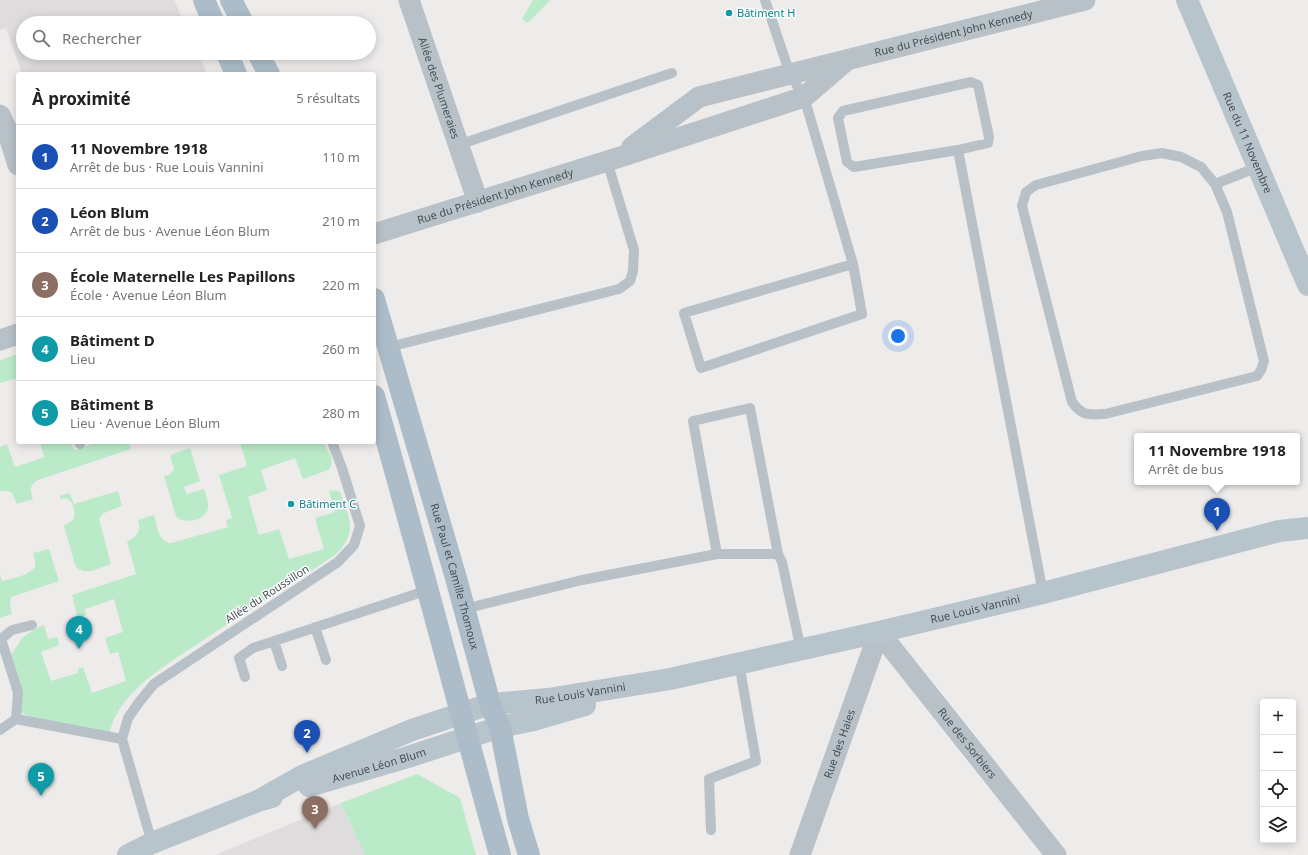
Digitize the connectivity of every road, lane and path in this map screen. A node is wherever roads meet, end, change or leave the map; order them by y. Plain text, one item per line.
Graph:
1 (204, 0) edge
2 (231, 0) edge
3 (409, 0) edge
4 (765, 0) edge
5 (1085, 0) edge
6 (1187, 0) edge
7 (211, 16) edge
8 (239, 16) edge
9 (230, 60) edge
10 (261, 60) edge
11 (846, 61) junction
12 (235, 72) edge
13 (267, 72) edge
14 (672, 72) dead end
15 (790, 74) junction
16 (804, 97) junction
17 (0, 115) edge
18 (458, 145) junction
19 (958, 150) junction
20 (16, 158) edge
21 (612, 160) junction
22 (1258, 167) junction
23 (1215, 184) junction
24 (478, 202) junction
25 (376, 233) edge
26 (853, 264) junction
27 (1308, 285) edge
28 (376, 305) edge
29 (16, 335) edge
30 (0, 340) edge
31 (389, 347) junction
32 (376, 403) edge
33 (333, 444) edge
34 (1308, 514) edge
35 (1308, 528) edge
36 (1279, 531) junction
37 (717, 554) junction
38 (778, 554) junction
39 (428, 590) junction
40 (1043, 593) junction
41 (464, 609) junction
42 (32, 624) dead end
43 (316, 627) junction
44 (879, 632) junction
45 (274, 641) junction
46 (801, 650) junction
47 (326, 660) dead end
48 (740, 663) junction
49 (282, 666) dead end
50 (246, 677) dead end
51 (670, 679) junction
52 (490, 704) junction
53 (461, 714) junction
54 (16, 719) junction
55 (500, 727) junction
56 (0, 730) edge
57 (467, 737) junction
58 (122, 739) junction
59 (258, 801) junction
60 (712, 830) dead end
61 (152, 843) junction
62 (128, 855) edge
63 (500, 855) edge
64 (529, 855) edge
65 (800, 855) edge
66 (1056, 855) edge

1 - 7 main road
2 - 8 main road
3 - 18 street, Allée des Plumeraies
4 - 15 lane
5 - 11 street, Rue du Président John Kennedy
6 - 22 main road, Rue du 11 Novembre
9 - 12 main road
10 - 13 main road
11 - 15 street, Rue du Président John Kennedy
11 - 16 street, Rue du Président John Kennedy
14 - 18 lane
15 - 16 lane
15 - 21 street, Rue du Président John Kennedy
16 - 21 street, Rue du Président John Kennedy
16 - 26 lane
17 - 20 street
18 - 24 street, Allée des Plumeraies
19 - 19 lane
19 - 40 lane
21 - 24 street, Rue du Président John Kennedy
21 - 31 lane
22 - 23 lane
22 - 27 main road, Rue du 11 Novembre
23 - 23 lane
24 - 25 street, Rue du Président John Kennedy
26 - 26 lane
28 - 31 main road, Rue Paul et Camille Thomoux
29 - 30 street
31 - 41 main road, Rue Paul et Camille Thomoux
32 - 39 main road
33 - 58 lane, Allée du Roussillon
34 - 36 main road, Rue Louis Vannini
35 - 36 main road, Rue Louis Vannini
36 - 40 main road, Rue Louis Vannini
37 - 38 lane
37 - 38 lane
37 - 41 lane
38 - 46 lane
39 - 43 lane
39 - 53 main road
40 - 44 main road, Rue Louis Vannini
41 - 52 main road, Rue Paul et Camille Thomoux
42 - 54 lane
43 - 45 lane
43 - 47 lane
44 - 46 main road, Rue Louis Vannini
44 - 65 street, Rue des Haies
44 - 66 street, Rue des Sorbiers
45 - 49 lane
45 - 50 lane
46 - 48 main road, Rue Louis Vannini
48 - 51 main road, Rue Louis Vannini
48 - 60 lane
51 - 52 main road, Rue Louis Vannini
51 - 55 main road, Rue Louis Vannini
52 - 53 main road, Rue Louis Vannini
52 - 55 main road, Rue Paul et Camille Thomoux
53 - 57 main road
53 - 59 main road, Avenue Léon Blum
54 - 56 lane
54 - 58 lane
55 - 57 main road, Avenue Léon Blum
55 - 64 main road, Rue Paul et Camille Thomoux
57 - 59 main road, Avenue Léon Blum
57 - 63 main road
58 - 61 lane
59 - 61 main road, Avenue Léon Blum
61 - 62 main road, Avenue Léon Blum

